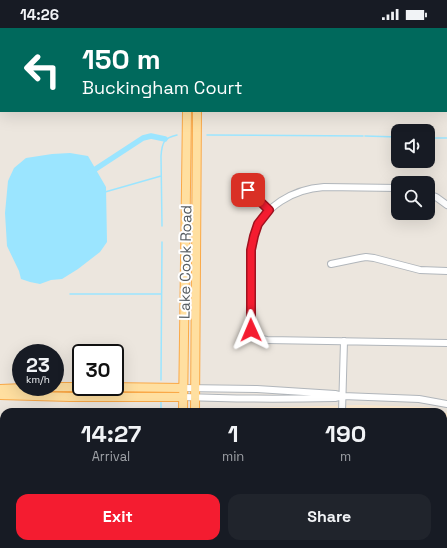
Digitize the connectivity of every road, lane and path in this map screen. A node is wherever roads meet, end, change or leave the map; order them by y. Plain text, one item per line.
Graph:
1 (187, 112) edge
2 (197, 112) edge
3 (391, 188) edge
4 (248, 190) dead end
5 (435, 197) edge
6 (447, 205) edge
7 (269, 210) junction
8 (330, 264) dead end
9 (447, 271) edge
10 (344, 341) junction
11 (447, 343) edge
12 (124, 387) edge
13 (12, 388) edge
14 (183, 388) junction
15 (196, 388) junction
16 (0, 389) edge
17 (0, 395) edge
18 (343, 396) junction
19 (183, 397) junction
20 (195, 398) junction
21 (447, 404) edge
22 (183, 408) edge
23 (195, 408) edge
24 (342, 408) edge

1 - 14 main road, Lake Cook Road
2 - 15 main road, Lake Cook Road
3 - 7 street
4 - 7 street
5 - 6 street
7 - 10 street
8 - 9 street
10 - 11 street
10 - 18 street
12 - 14 main road
13 - 16 main road
14 - 15 street
14 - 19 main road, Lake Cook Road
15 - 18 street
15 - 20 main road, Lake Cook Road
17 - 19 main road
18 - 20 street
18 - 21 street
18 - 24 street
19 - 20 street
19 - 22 main road, Lake Cook Road
20 - 23 main road, Lake Cook Road

